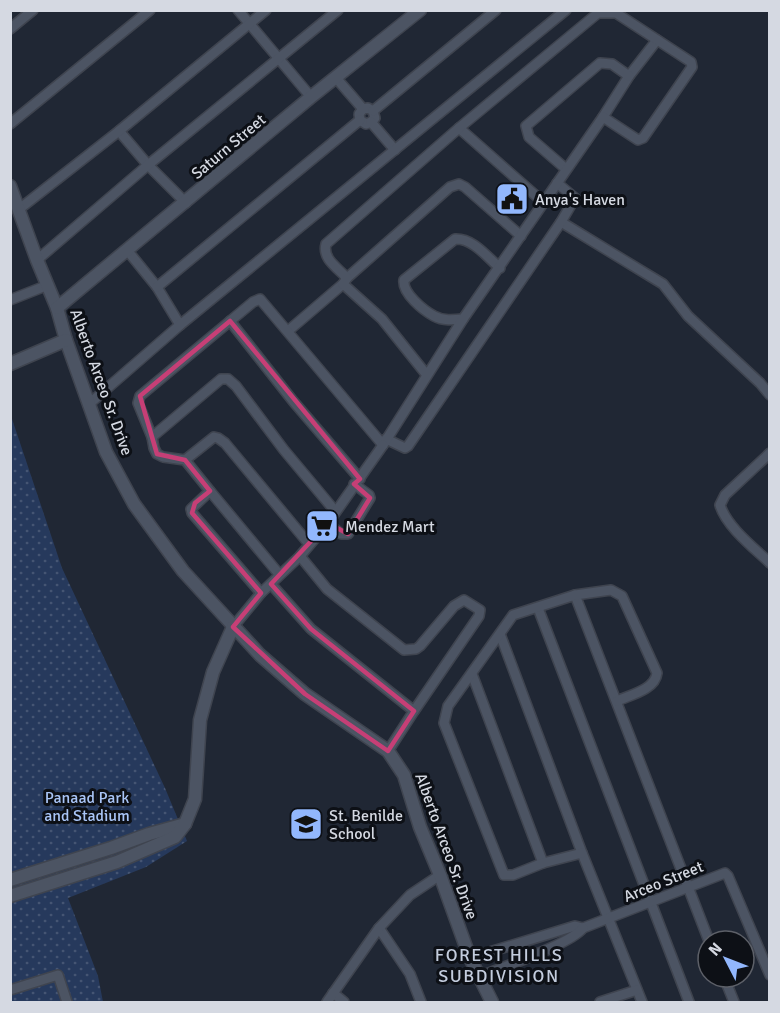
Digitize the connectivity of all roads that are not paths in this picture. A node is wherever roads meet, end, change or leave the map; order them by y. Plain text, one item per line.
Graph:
1 (33, 10) edge
2 (150, 10) edge
3 (238, 10) edge
4 (266, 10) edge
5 (338, 10) edge
6 (420, 10) edge
7 (496, 10) edge
8 (566, 10) edge
9 (250, 23) junction
10 (10, 29) edge
11 (657, 40) junction
12 (280, 59) junction
13 (630, 76) junction
14 (336, 79) junction
15 (311, 97) junction
16 (363, 109) junction
17 (373, 111) junction
18 (603, 117) junction
19 (360, 120) junction
20 (371, 122) junction
21 (10, 124) edge
22 (459, 128) junction
23 (119, 131) junction
24 (395, 150) junction
25 (148, 165) junction
26 (566, 169) junction
27 (557, 183) junction
28 (11, 191) edge
29 (543, 202) junction
30 (186, 203) junction
31 (18, 210) junction
32 (561, 222) junction
33 (521, 236) junction
34 (128, 250) junction
35 (37, 260) junction
36 (500, 268) junction
37 (345, 281) junction
38 (48, 285) junction
39 (157, 287) junction
40 (10, 300) edge
41 (57, 308) junction
42 (463, 319) junction
43 (231, 321) junction
44 (180, 325) junction
45 (288, 331) junction
46 (66, 340) junction
47 (10, 364) edge
48 (426, 374) junction
49 (770, 395) edge
50 (89, 404) junction
51 (152, 437) junction
52 (385, 442) junction
53 (769, 453) edge
54 (185, 460) junction
55 (357, 481) junction
56 (210, 491) junction
57 (335, 511) junction
58 (328, 523) junction
59 (309, 544) junction
60 (300, 556) junction
61 (770, 563) edge
62 (279, 574) junction
63 (271, 584) junction
64 (261, 593) junction
65 (575, 595) junction
66 (538, 608) junction
67 (233, 627) junction
68 (500, 634) junction
69 (472, 674) junction
70 (617, 701) junction
71 (414, 711) junction
72 (388, 751) junction
73 (185, 824) junction
74 (582, 853) junction
75 (543, 863) junction
76 (440, 875) junction
77 (10, 880) edge
78 (687, 887) junction
79 (10, 896) edge
80 (650, 901) junction
81 (609, 919) junction
82 (379, 928) junction
83 (583, 928) junction
84 (704, 929) edge
85 (553, 933) junction
86 (558, 945) junction
87 (503, 948) junction
88 (470, 958) junction
89 (509, 964) junction
90 (770, 975) edge
91 (479, 977) junction
92 (10, 990) edge
93 (637, 990) junction
94 (333, 993) junction
95 (67, 1002) edge
96 (327, 1002) edge
97 (344, 1002) edge
98 (421, 1002) edge
99 (492, 1002) edge
100 (600, 1002) edge
101 (642, 1002) edge
102 (689, 1002) edge

1 - 10 street
2 - 21 street
3 - 9 street
4 - 9 street
5 - 12 street
6 - 14 street, Saturn Street
7 - 17 street
8 - 24 street
9 - 12 street
9 - 23 street
11 - 13 street
11 - 18 street
11 - 22 street
12 - 15 street
12 - 25 street
13 - 18 street
13 - 26 street
14 - 15 street, Saturn Street
14 - 16 street
15 - 30 street, Saturn Street
16 - 17 street
16 - 19 street
17 - 20 street
18 - 26 street
19 - 20 street
19 - 39 street
20 - 24 street
22 - 29 street
22 - 37 street
23 - 25 street
23 - 31 street
24 - 44 street
25 - 30 street
25 - 35 street
26 - 27 street
27 - 29 street
27 - 32 street
28 - 31 street, Alberto Arceo Sr. Drive
29 - 33 street
30 - 34 street, Saturn Street
31 - 35 street, Alberto Arceo Sr. Drive
32 - 49 street
32 - 52 street
33 - 36 street
33 - 37 street
34 - 39 street
34 - 41 street, Saturn Street
35 - 38 street, Alberto Arceo Sr. Drive
36 - 42 street
36 - 42 street
37 - 45 street
37 - 48 street
38 - 40 street
38 - 41 street, Alberto Arceo Sr. Drive
39 - 44 street
41 - 46 street, Alberto Arceo Sr. Drive
42 - 48 street
43 - 45 street
43 - 51 street
43 - 55 street
44 - 50 street
45 - 52 street
46 - 47 street
46 - 50 street, Alberto Arceo Sr. Drive
48 - 52 street
50 - 67 street, Alberto Arceo Sr. Drive
51 - 54 street
51 - 57 street
52 - 55 street
53 - 61 street
54 - 56 street
54 - 59 street
55 - 57 street
55 - 58 street
56 - 62 street
56 - 64 street
57 - 58 street
58 - 59 street
59 - 60 street
60 - 62 street
60 - 71 street
62 - 63 street
63 - 64 street
63 - 71 street
64 - 67 street
65 - 66 street
65 - 70 street
65 - 70 street
66 - 68 street
66 - 80 street
67 - 72 street, Alberto Arceo Sr. Drive
67 - 73 street
68 - 69 street
68 - 74 street
69 - 75 street
69 - 75 street
70 - 78 street
71 - 72 street
72 - 76 street, Alberto Arceo Sr. Drive
73 - 77 street
73 - 79 street
74 - 75 street
74 - 81 street
76 - 82 street
76 - 88 street, Alberto Arceo Sr. Drive
78 - 80 street, Arceo Street
78 - 84 street
78 - 90 street, Arceo Street
80 - 81 street, Arceo Street
80 - 102 street
81 - 83 street, Arceo Street
81 - 93 street
82 - 94 street
82 - 98 street
83 - 85 street
83 - 86 street
85 - 86 street
85 - 87 street
86 - 89 street
87 - 88 street
87 - 89 street
88 - 91 street, Alberto Arceo Sr. Drive
89 - 91 street
91 - 99 street, Alberto Arceo Sr. Drive
92 - 95 street
93 - 100 street
93 - 101 street
94 - 96 street
94 - 97 street

